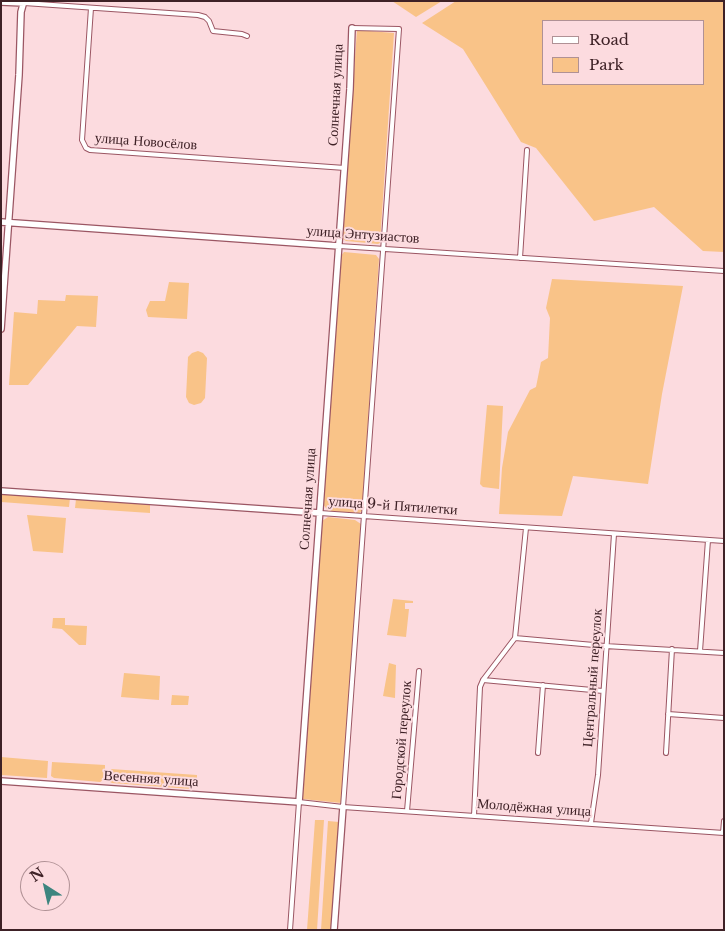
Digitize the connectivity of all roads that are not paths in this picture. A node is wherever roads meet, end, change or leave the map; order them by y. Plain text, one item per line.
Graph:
1 (1, 2) edge
2 (24, 2) edge
3 (91, 8) junction
4 (352, 28) joint
5 (248, 36) dead end
6 (527, 150) dead end
7 (345, 168) junction
8 (1, 222) edge
9 (9, 223) junction
10 (339, 246) junction
11 (384, 249) junction
12 (520, 258) junction
13 (724, 271) edge
14 (1, 329) edge
15 (1, 491) edge
16 (320, 513) junction
17 (364, 517) junction
18 (526, 528) junction
19 (614, 534) junction
20 (708, 540) junction
21 (724, 542) edge
22 (515, 638) junction
23 (605, 646) junction
24 (672, 649) junction
25 (700, 651) junction
26 (724, 652) edge
27 (420, 671) dead end
28 (483, 680) junction
29 (543, 685) junction
30 (603, 691) junction
31 (668, 714) junction
32 (724, 718) edge
33 (538, 753) dead end
34 (666, 753) dead end
35 (1, 781) edge
36 (299, 802) junction
37 (343, 807) junction
38 (407, 812) junction
39 (474, 816) junction
40 (724, 821) edge
41 (592, 823) junction
42 (723, 833) edge
43 (290, 930) edge
44 (334, 930) edge

1 - 2 street
2 - 3 street
2 - 9 street
3 - 5 street
3 - 7 street, улица Новосёлов
4 - 7 street, Солнечная улица
4 - 11 street, Солнечная улица
6 - 12 street
7 - 10 street, Солнечная улица
8 - 9 street, улица Энтузиастов
9 - 10 street, улица Энтузиастов
9 - 14 street
10 - 11 street, улица Энтузиастов
10 - 16 street, Солнечная улица
11 - 12 street, улица Энтузиастов
11 - 17 street, Солнечная улица
12 - 13 street, улица Энтузиастов
15 - 16 street, улица 9-й Пятилетки
16 - 17 street, улица 9-й Пятилетки
16 - 36 street, Солнечная улица
17 - 18 street, улица 9-й Пятилетки
17 - 37 street, Солнечная улица
18 - 19 street, улица 9-й Пятилетки
18 - 22 street
19 - 20 street, улица 9-й Пятилетки
19 - 23 street, Центральный переулок
20 - 21 street, улица 9-й Пятилетки
20 - 25 street
22 - 23 street
22 - 28 street
23 - 24 street
23 - 30 street, Центральный переулок
24 - 25 street
24 - 31 street
25 - 26 street
27 - 38 street, Городской переулок
28 - 29 street
28 - 39 street
29 - 30 street
29 - 33 street
30 - 41 street, Центральный переулок
31 - 32 street
31 - 34 street
35 - 36 street, Весенняя улица
36 - 37 street, Молодёжная улица
36 - 43 street, Солнечная улица
37 - 38 street, Молодёжная улица
37 - 44 street
38 - 39 street, Молодёжная улица
39 - 41 street, Молодёжная улица
40 - 42 street
41 - 42 street, Молодёжная улица

